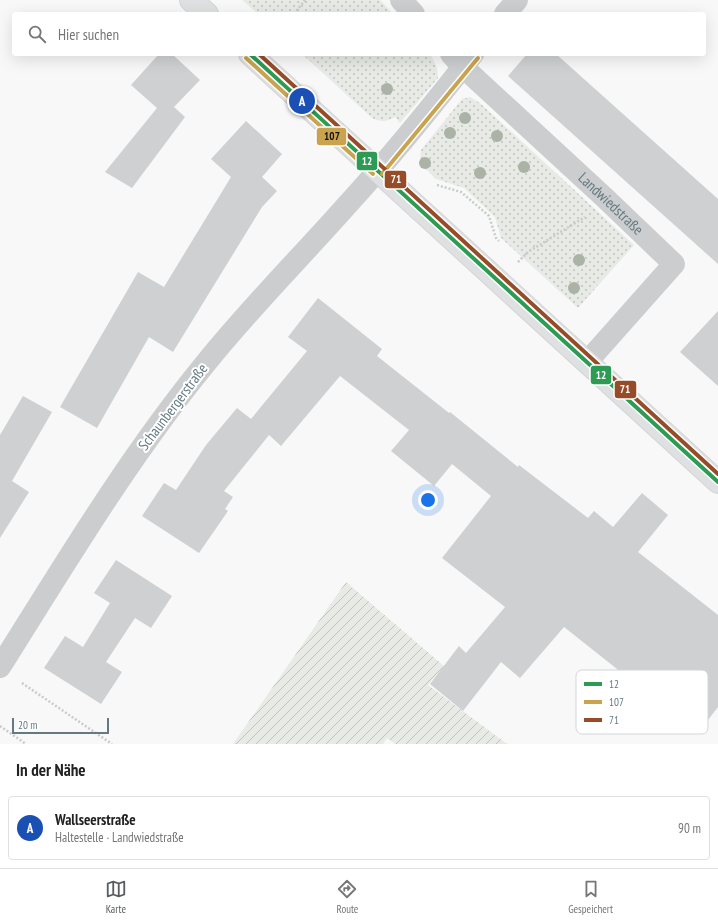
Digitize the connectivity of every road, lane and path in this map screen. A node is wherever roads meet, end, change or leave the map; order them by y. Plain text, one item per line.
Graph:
1 (191, 0) edge
2 (305, 0) edge
3 (401, 0) edge
4 (517, 0) edge
5 (205, 12) edge
6 (296, 12) edge
7 (412, 12) edge
8 (507, 12) edge
9 (252, 56) edge
10 (462, 58) edge
11 (377, 170) junction
12 (433, 184) dead end
13 (585, 217) dead end
14 (501, 243) dead end
15 (513, 258) dead end
16 (586, 362) junction
17 (718, 482) edge
18 (0, 667) edge
19 (20, 682) dead end
20 (0, 726) edge
21 (26, 744) edge
22 (112, 744) edge

1 - 5 main road
2 - 6 path
3 - 7 street
4 - 8 street
9 - 11 main road
10 - 11 street, Schaunbergerstraße
10 - 16 street, Landwiedstraße
11 - 16 main road
11 - 18 street, Schaunbergerstraße
12 - 14 path
13 - 15 path
16 - 17 main road
19 - 22 path
20 - 21 path

